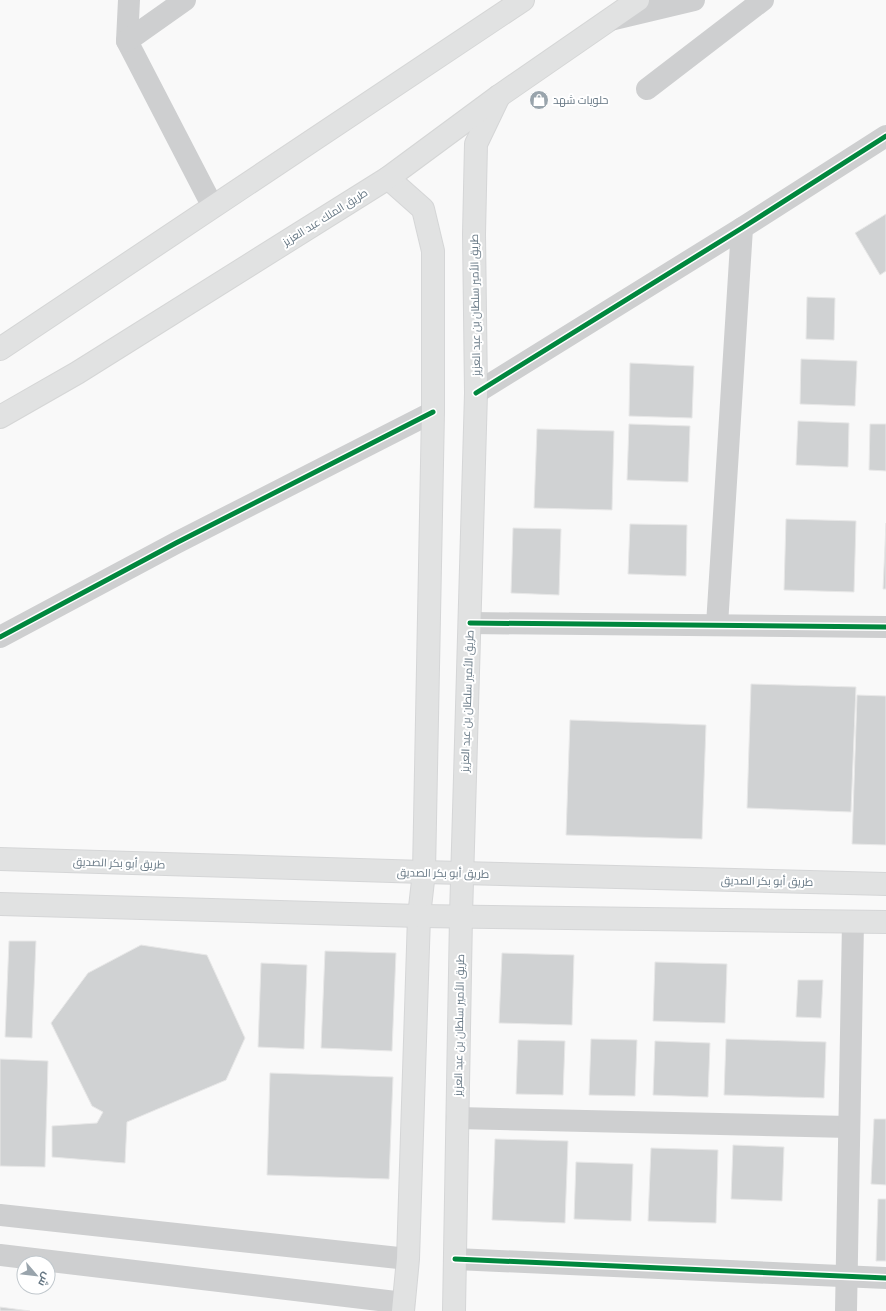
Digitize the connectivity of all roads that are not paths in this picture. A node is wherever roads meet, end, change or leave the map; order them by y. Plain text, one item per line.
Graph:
1 (129, 0) edge
2 (185, 0) edge
3 (523, 0) edge
4 (638, 0) edge
5 (694, 0) edge
6 (763, 0) edge
7 (610, 20) junction
8 (127, 41) junction
9 (647, 89) dead end
10 (499, 96) junction
11 (886, 136) edge
12 (388, 178) junction
13 (213, 207) junction
14 (742, 228) junction
15 (0, 349) edge
16 (476, 393) junction
17 (433, 412) junction
18 (0, 417) edge
19 (470, 623) junction
20 (717, 625) junction
21 (886, 627) edge
22 (0, 637) edge
23 (0, 859) edge
24 (424, 872) junction
25 (462, 873) junction
26 (886, 884) edge
27 (0, 904) edge
28 (420, 916) junction
29 (461, 916) junction
30 (853, 922) junction
31 (886, 922) edge
32 (457, 1118) junction
33 (849, 1127) junction
34 (0, 1215) edge
35 (0, 1255) edge
36 (408, 1259) junction
37 (455, 1259) junction
38 (847, 1277) junction
39 (886, 1278) edge
40 (404, 1307) edge
41 (454, 1311) edge
42 (846, 1311) edge

1 - 8 street
2 - 8 street
3 - 13 main road
4 - 7 main road, طريق الملك عبد العزيز
5 - 7 street
6 - 9 street
7 - 10 main road, طريق الملك عبد العزيز
8 - 13 street
10 - 12 main road, طريق الملك عبد العزيز
10 - 16 main road, طريق الأمير سلطان بن عبد العزيز
11 - 14 street
12 - 17 main road
12 - 18 main road, طريق الملك عبد العزيز
13 - 15 main road
14 - 16 street
14 - 20 street
16 - 19 main road, طريق الأمير سلطان بن عبد العزيز
17 - 22 street
17 - 24 main road
19 - 20 street
19 - 25 main road, طريق الأمير سلطان بن عبد العزيز
20 - 21 street
23 - 24 main road, طريق أبو بكر الصديق
24 - 25 main road, طريق أبو بكر الصديق
24 - 28 main road
25 - 26 main road, طريق أبو بكر الصديق
25 - 29 main road, طريق الأمير سلطان بن عبد العزيز
27 - 28 main road
28 - 29 main road
28 - 36 main road
29 - 30 main road
29 - 32 main road, طريق الأمير سلطان بن عبد العزيز
30 - 31 main road
30 - 33 street
32 - 33 street
32 - 37 main road, طريق الأمير سلطان بن عبد العزيز
33 - 38 street
34 - 36 street
35 - 40 street
36 - 40 main road
37 - 38 street
37 - 41 main road, طريق الأمير سلطان بن عبد العزيز
38 - 39 street
38 - 42 street

